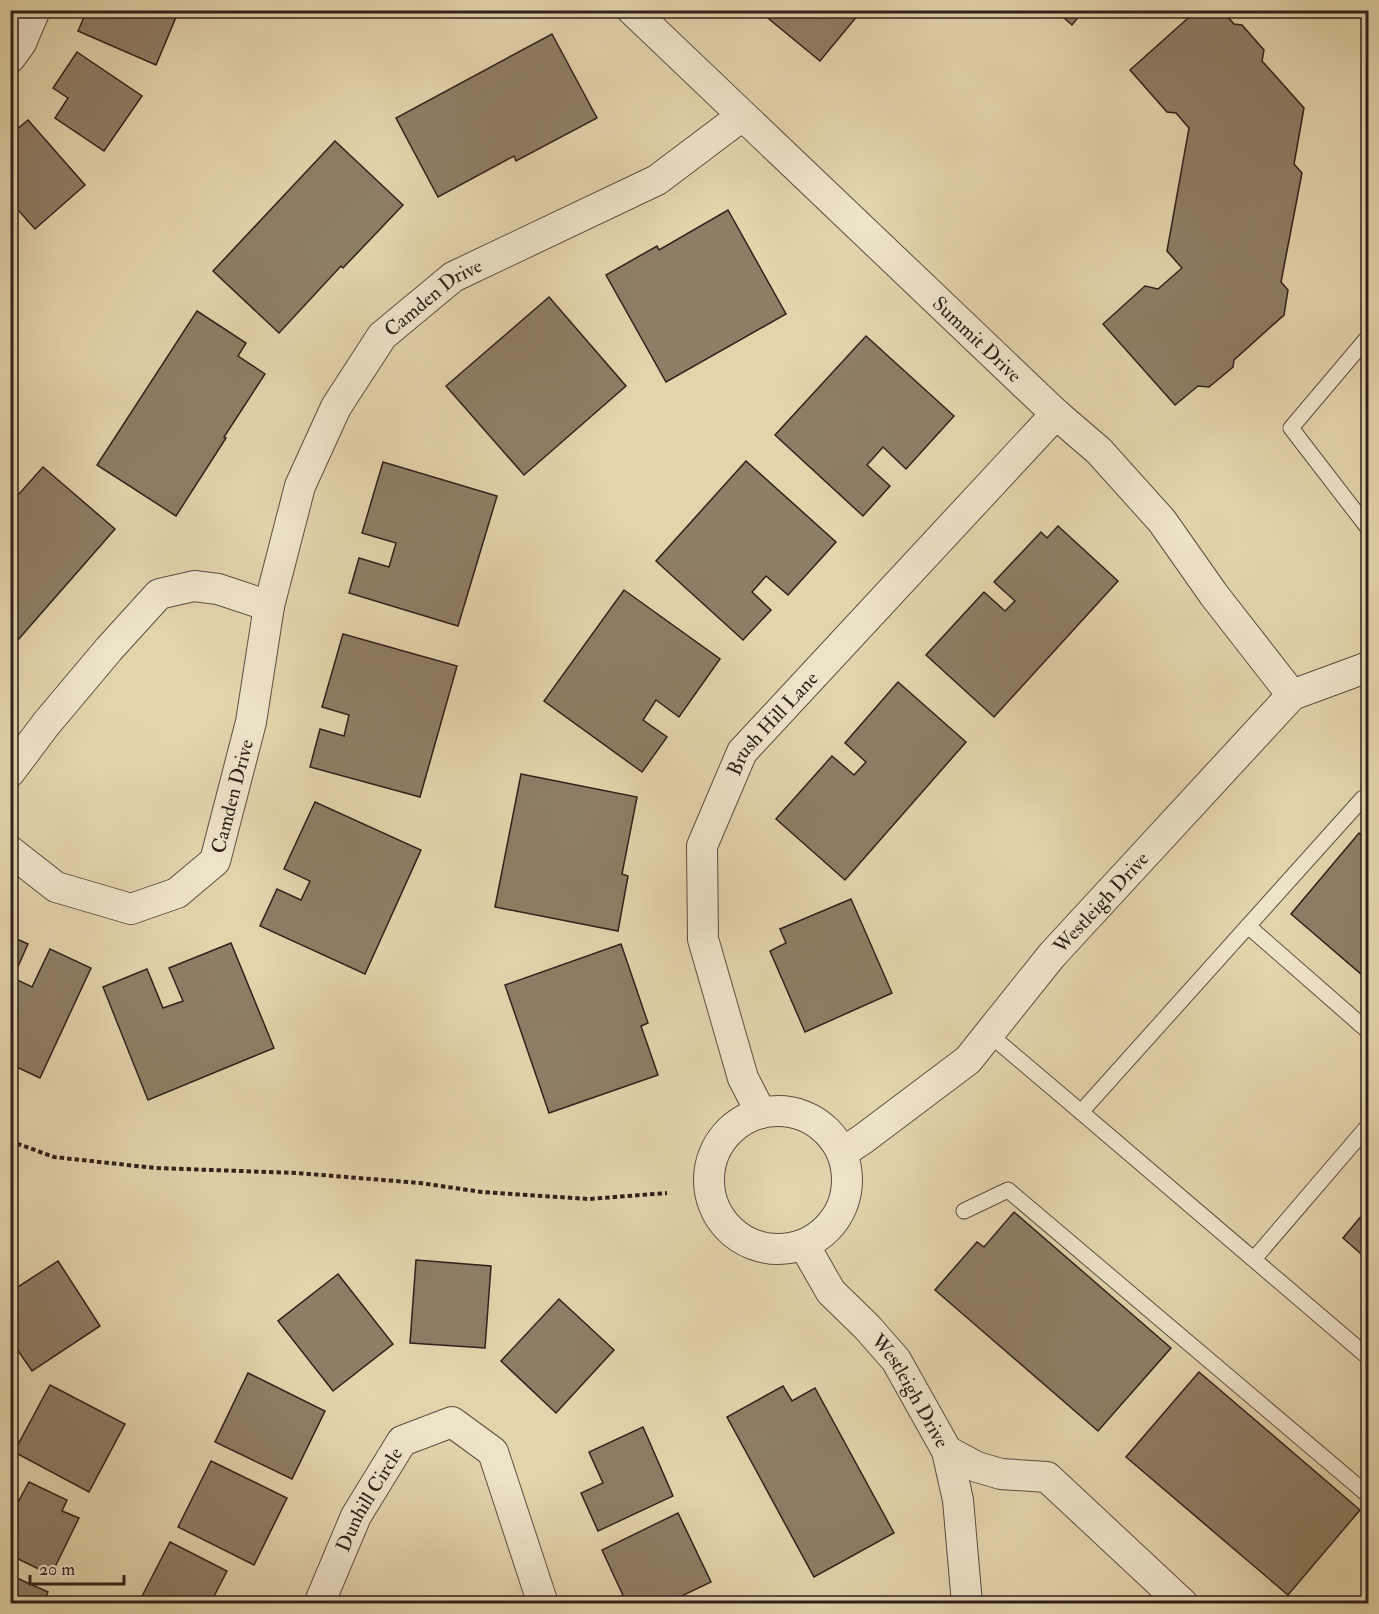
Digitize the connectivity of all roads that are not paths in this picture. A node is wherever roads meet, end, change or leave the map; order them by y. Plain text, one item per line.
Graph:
1 (35, 10) edge
2 (632, 10) edge
3 (10, 58) edge
4 (742, 116) junction
5 (1368, 337) edge
6 (1056, 414) junction
7 (1368, 528) edge
8 (270, 606) junction
9 (1368, 667) edge
10 (1292, 695) junction
11 (10, 772) edge
12 (1368, 796) edge
13 (10, 851) edge
14 (1248, 926) junction
15 (1368, 1031) edge
16 (989, 1034) junction
17 (1081, 1112) junction
18 (760, 1113) junction
19 (1368, 1126) edge
20 (842, 1153) junction
21 (963, 1211) dead end
22 (804, 1245) junction
23 (1254, 1259) junction
24 (1368, 1356) edge
25 (947, 1451) junction
26 (1368, 1495) edge
27 (319, 1604) edge
28 (543, 1604) edge
29 (967, 1604) edge
30 (1183, 1604) edge

1 - 3 street
2 - 4 street, Summit Drive
4 - 6 street, Summit Drive
4 - 8 street, Camden Drive
5 - 7 lane
6 - 10 street, Summit Drive
6 - 18 street, Brush Hill Lane
8 - 11 street
8 - 13 street, Camden Drive
9 - 10 street, Westleigh Drive
10 - 16 street, Westleigh Drive
12 - 14 lane
14 - 15 lane
14 - 17 lane
16 - 17 lane
16 - 20 street, Westleigh Drive
17 - 23 lane
18 - 20 street
18 - 22 street
19 - 23 lane
20 - 22 street
21 - 26 lane
22 - 25 street, Westleigh Drive
23 - 24 lane
25 - 29 street
25 - 30 street, Westleigh Drive
27 - 28 street, Dunhill Circle

